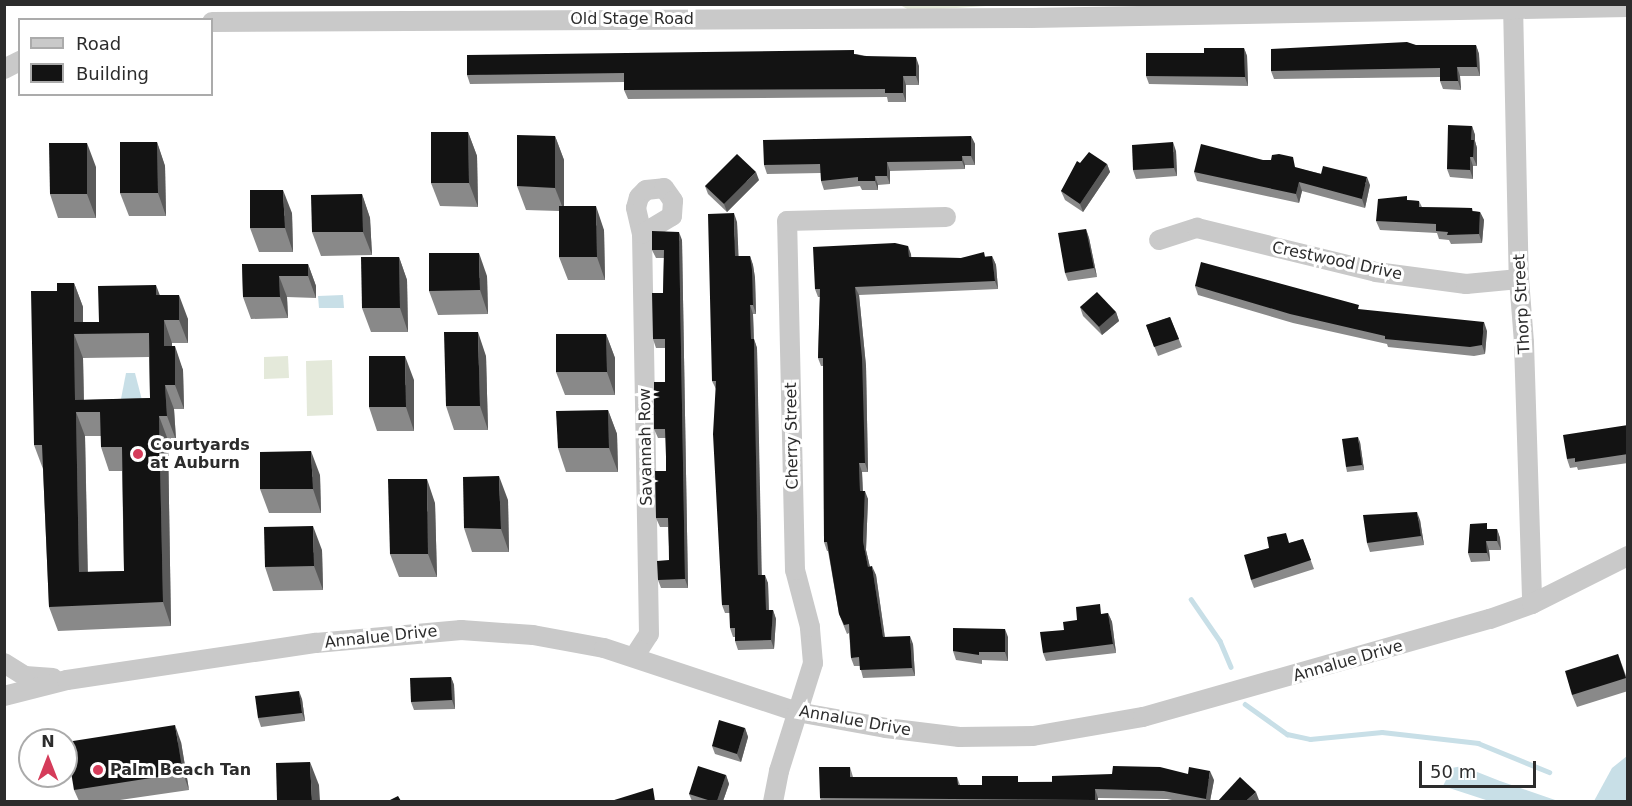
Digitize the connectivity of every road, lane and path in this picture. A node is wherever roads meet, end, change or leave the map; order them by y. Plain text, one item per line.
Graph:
1 (1513, 7) edge
2 (1628, 7) edge
3 (1274, 8) edge
4 (1032, 11) edge
5 (213, 22) edge
6 (18, 62) edge
7 (4, 69) edge
8 (946, 218) dead end
9 (642, 234) dead end
10 (1159, 240) dead end
11 (1519, 279) junction
12 (1628, 556) edge
13 (1532, 604) junction
14 (634, 657) junction
15 (4, 663) edge
16 (68, 680) junction
17 (4, 696) edge
18 (797, 712) junction
19 (773, 801) edge

1 - 2 street, Old Stage Road
1 - 3 street, Old Stage Road
1 - 11 street, Thorp Street
3 - 4 street, Old Stage Road
4 - 5 street, Old Stage Road
6 - 7 street
8 - 18 street, Cherry Street
9 - 14 street, Savannah Row
10 - 11 street, Crestwood Drive
11 - 13 street, Thorp Street
12 - 13 street, Annalue Drive
13 - 18 street, Annalue Drive
14 - 16 street, Annalue Drive
14 - 18 street, Annalue Drive
15 - 16 street, Annalue Drive
16 - 17 street, Annalue Drive
18 - 19 street, Cherry Street

